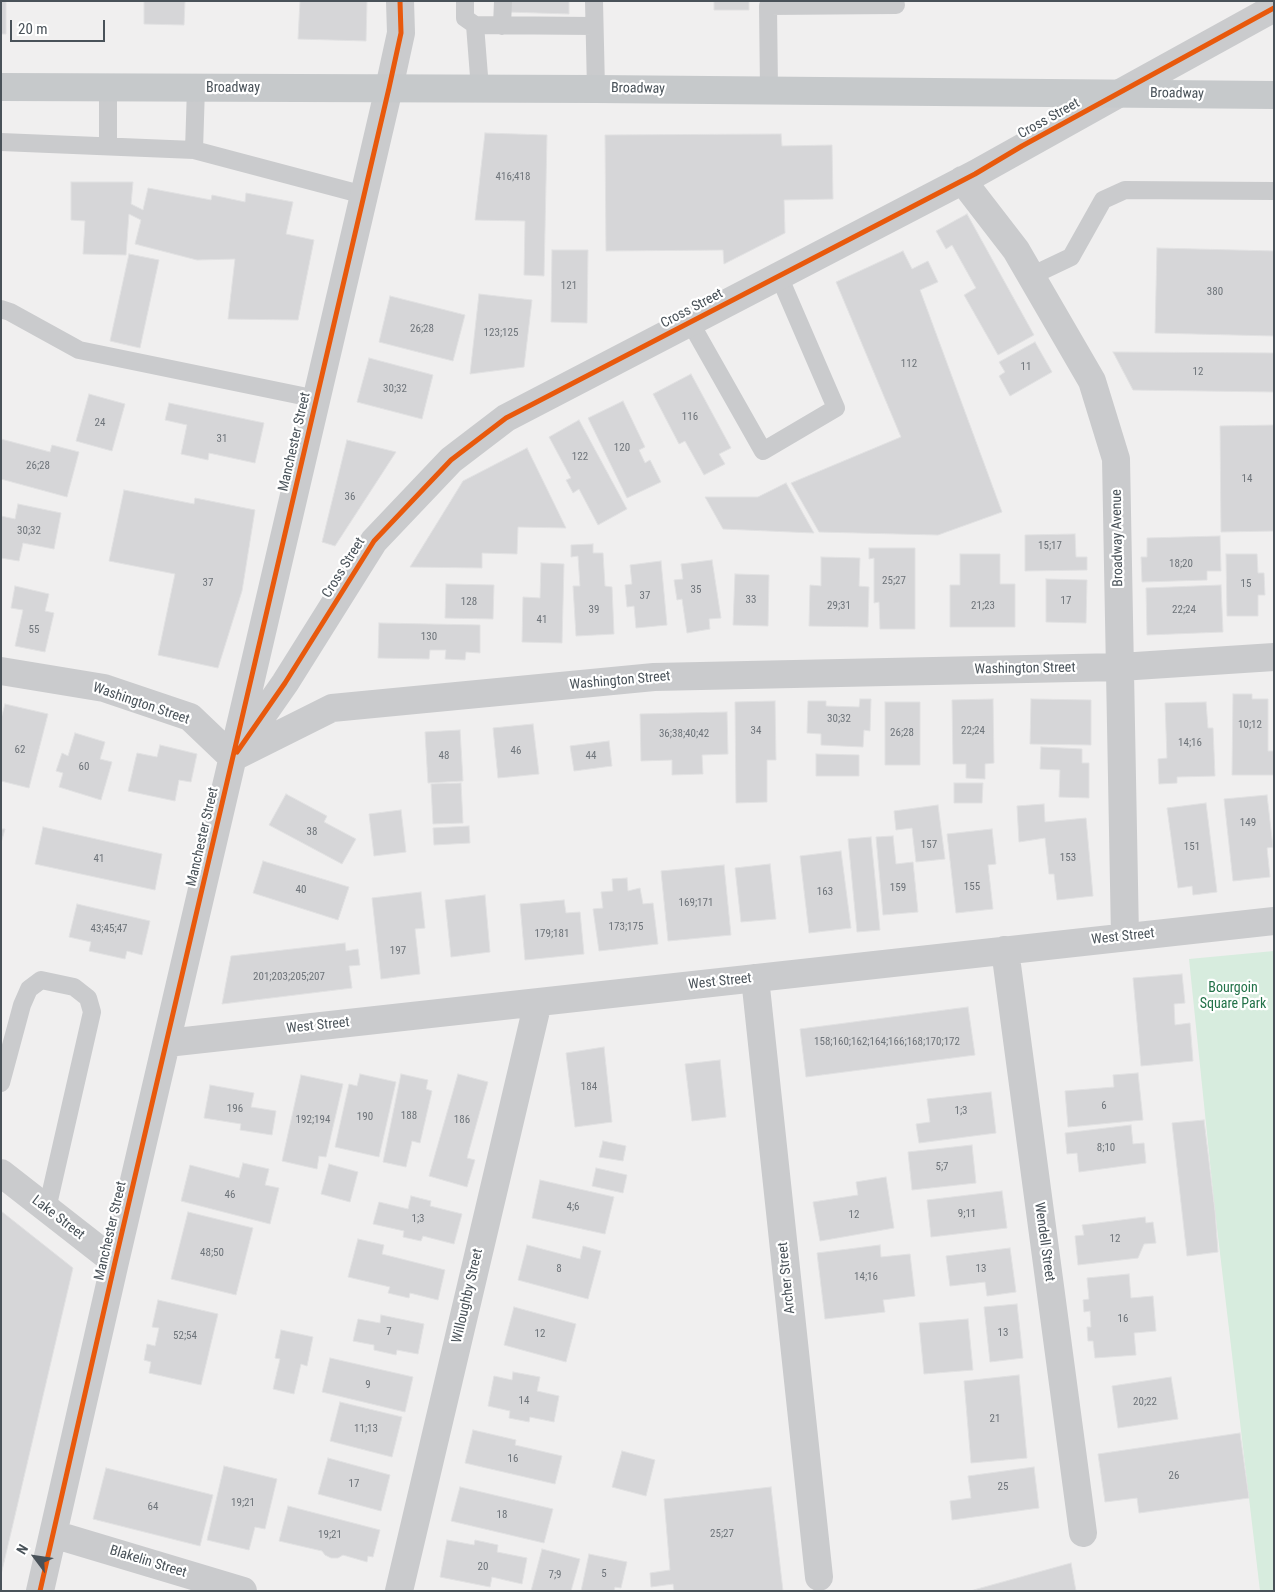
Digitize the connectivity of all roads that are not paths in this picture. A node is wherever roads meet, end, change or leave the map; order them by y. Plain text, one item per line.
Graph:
1 (400, 1) edge
2 (465, 1) edge
3 (503, 1) edge
4 (896, 5) dead end
5 (1274, 8) edge
6 (592, 11) edge
7 (476, 26) junction
8 (502, 26) junction
9 (108, 88) junction
10 (196, 88) junction
11 (389, 88) junction
12 (596, 88) junction
13 (480, 90) junction
14 (769, 90) junction
15 (2, 92) edge
16 (1120, 93) junction
17 (1274, 95) edge
18 (1, 142) edge
19 (108, 146) junction
20 (194, 150) junction
21 (962, 180) junction
22 (1274, 191) edge
23 (364, 195) junction
24 (779, 276) junction
25 (1030, 276) junction
26 (1, 310) edge
27 (690, 322) junction
28 (317, 399) junction
29 (1274, 657) edge
30 (1120, 667) junction
31 (1, 670) edge
32 (233, 758) junction
33 (1274, 921) edge
34 (1125, 937) junction
35 (1004, 950) junction
36 (755, 978) junction
37 (538, 1002) junction
38 (166, 1043) junction
39 (1, 1083) edge
40 (1, 1173) edge
41 (47, 1209) junction
42 (115, 1262) junction
43 (1083, 1533) dead end
44 (53, 1534) junction
45 (819, 1578) dead end
46 (40, 1591) edge
47 (242, 1591) edge
48 (399, 1591) edge

1 - 11 street, Manchester Street
2 - 7 lane
3 - 8 lane
4 - 14 lane
5 - 16 street, Cross Street
6 - 8 lane
6 - 12 lane
7 - 8 lane
7 - 13 lane
9 - 10 main road, Broadway
9 - 15 main road, Broadway
9 - 19 lane
10 - 11 main road, Broadway
10 - 20 lane
11 - 13 main road, Broadway
11 - 23 street, Manchester Street
12 - 13 main road, Broadway
12 - 14 main road, Broadway
14 - 16 main road, Broadway
16 - 17 main road, Broadway
16 - 21 street, Cross Street
18 - 19 lane
19 - 20 lane
20 - 23 lane
21 - 24 street, Cross Street
21 - 25 street, Broadway Avenue
22 - 25 lane
23 - 28 street, Manchester Street
24 - 27 street, Cross Street
24 - 27 lane
25 - 30 street, Broadway Avenue
26 - 28 lane
27 - 32 street, Cross Street
28 - 32 street, Manchester Street
29 - 30 street, Washington Street
30 - 32 street, Washington Street
30 - 34 street, Broadway Avenue
31 - 32 street, Washington Street
32 - 38 street, Manchester Street
33 - 34 street, West Street
34 - 35 street, West Street
35 - 36 street, West Street
35 - 43 street, Wendell Street
36 - 37 street, West Street
36 - 45 street, Archer Street
37 - 38 street, West Street
37 - 48 street, Willoughby Street
38 - 42 street, Manchester Street
39 - 41 lane
40 - 41 street, Lake Street
41 - 42 street, Lake Street
42 - 44 street, Manchester Street
44 - 46 street, Manchester Street
44 - 47 street, Blakelin Street

